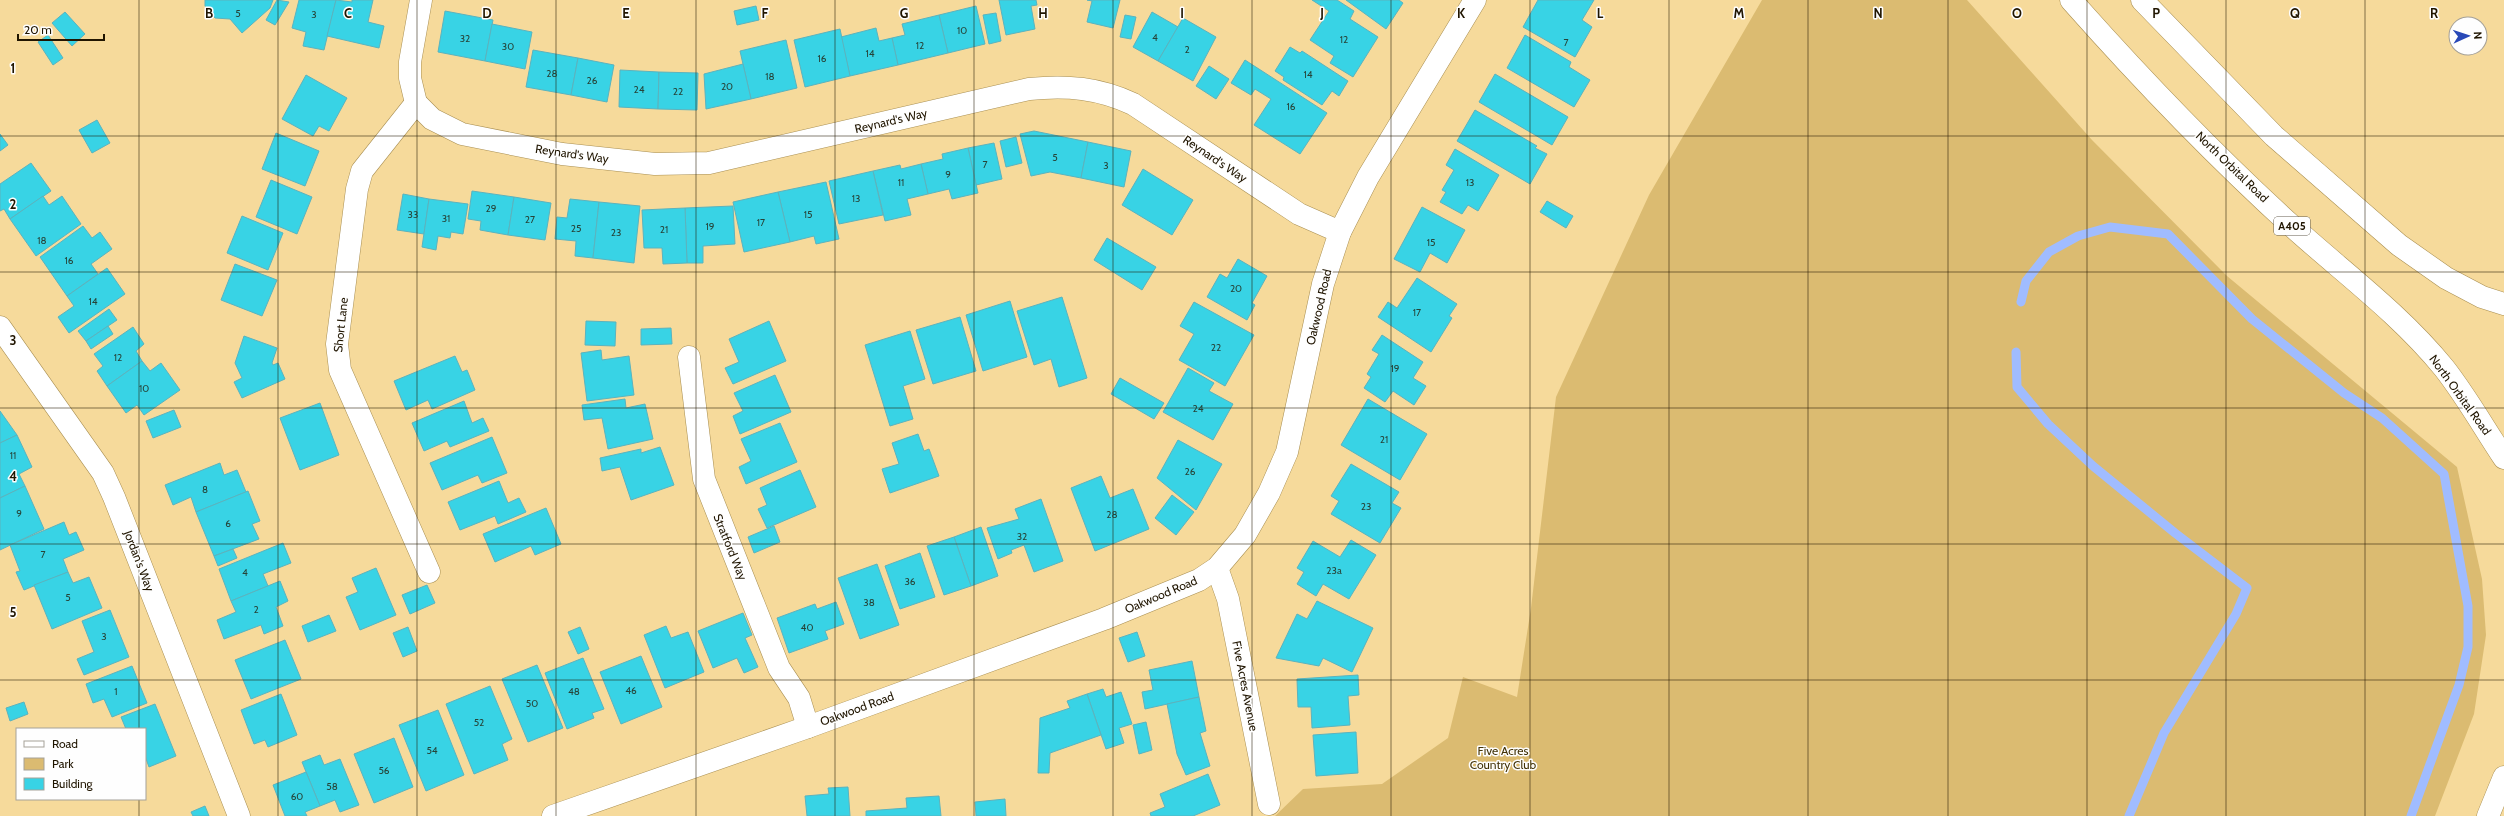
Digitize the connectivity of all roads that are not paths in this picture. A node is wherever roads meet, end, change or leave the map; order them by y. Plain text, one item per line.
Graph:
1 (421, 0) edge
2 (1474, 0) edge
3 (2071, 0) edge
4 (2142, 0) edge
5 (416, 103) junction
6 (1340, 232) junction
7 (2504, 304) edge
8 (0, 327) edge
9 (689, 357) dead end
10 (2504, 458) edge
11 (1217, 568) junction
12 (429, 572) dead end
13 (808, 727) junction
14 (2504, 777) edge
15 (1268, 804) dead end
16 (239, 816) edge
17 (553, 816) edge
18 (2488, 816) edge

1 - 5 main road
2 - 6 main road, Oakwood Road
3 - 10 main road, North Orbital Road / A405
4 - 7 main road
5 - 6 main road, Reynard's Way
5 - 12 main road, Short Lane
6 - 11 main road, Oakwood Road
8 - 16 main road, Jordan's Way
9 - 13 main road, Stratford Way
11 - 13 main road, Oakwood Road
11 - 15 main road, Five Acres Avenue
13 - 17 main road, Oakwood Road
14 - 18 main road

